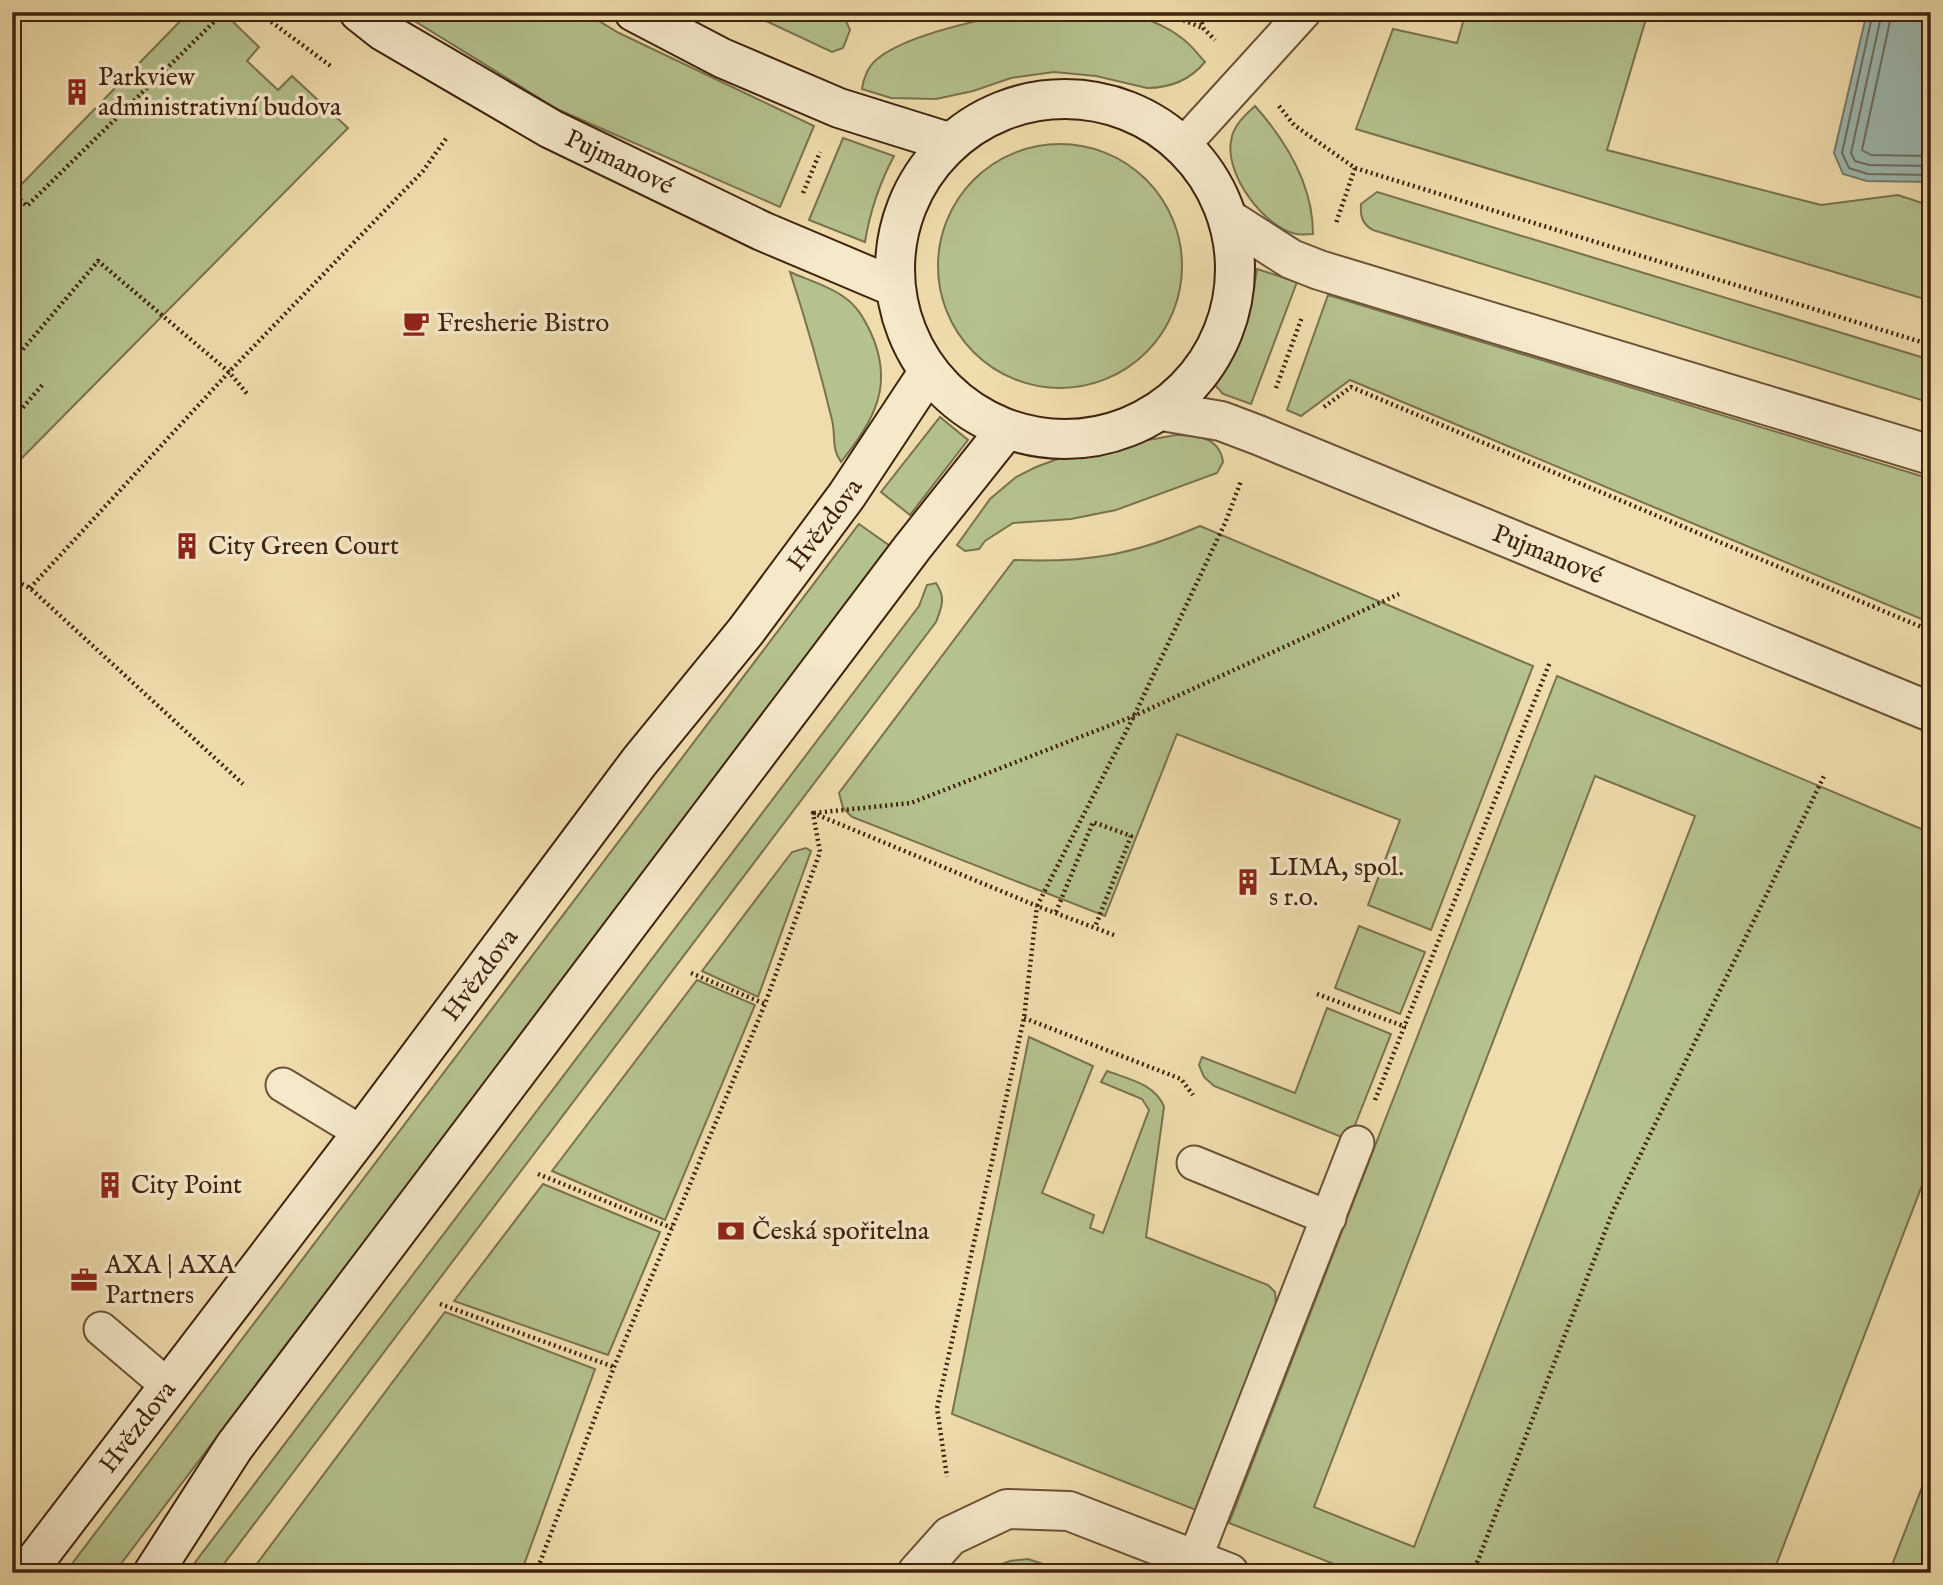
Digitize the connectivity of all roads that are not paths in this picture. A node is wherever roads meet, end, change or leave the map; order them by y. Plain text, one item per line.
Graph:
1 (359, 12) edge
2 (635, 12) edge
3 (1304, 12) edge
4 (948, 142) junction
5 (1184, 144) junction
6 (1230, 220) junction
7 (892, 286) junction
8 (927, 374) junction
9 (1162, 411) junction
10 (1004, 431) junction
11 (1931, 455) edge
12 (1931, 712) edge
13 (283, 1085) dead end
14 (362, 1133) junction
15 (1357, 1143) road end
16 (1194, 1163) dead end
17 (1329, 1218) junction
18 (101, 1329) dead end
19 (168, 1386) junction
20 (1212, 1565) edge
21 (26, 1573) edge
22 (153, 1573) edge
23 (917, 1573) edge

1 - 7 street, Pujmanové
2 - 4 street
3 - 5 lane
4 - 5 street
4 - 7 street
5 - 6 street
6 - 9 street
6 - 11 street
7 - 8 street
8 - 10 street
8 - 14 street, Hvězdova
9 - 10 street
9 - 12 street, Pujmanové
10 - 22 street
13 - 14 lane
14 - 19 street, Hvězdova
15 - 17 lane
16 - 17 lane
17 - 20 lane
18 - 19 lane
19 - 21 street, Hvězdova
20 - 23 street

